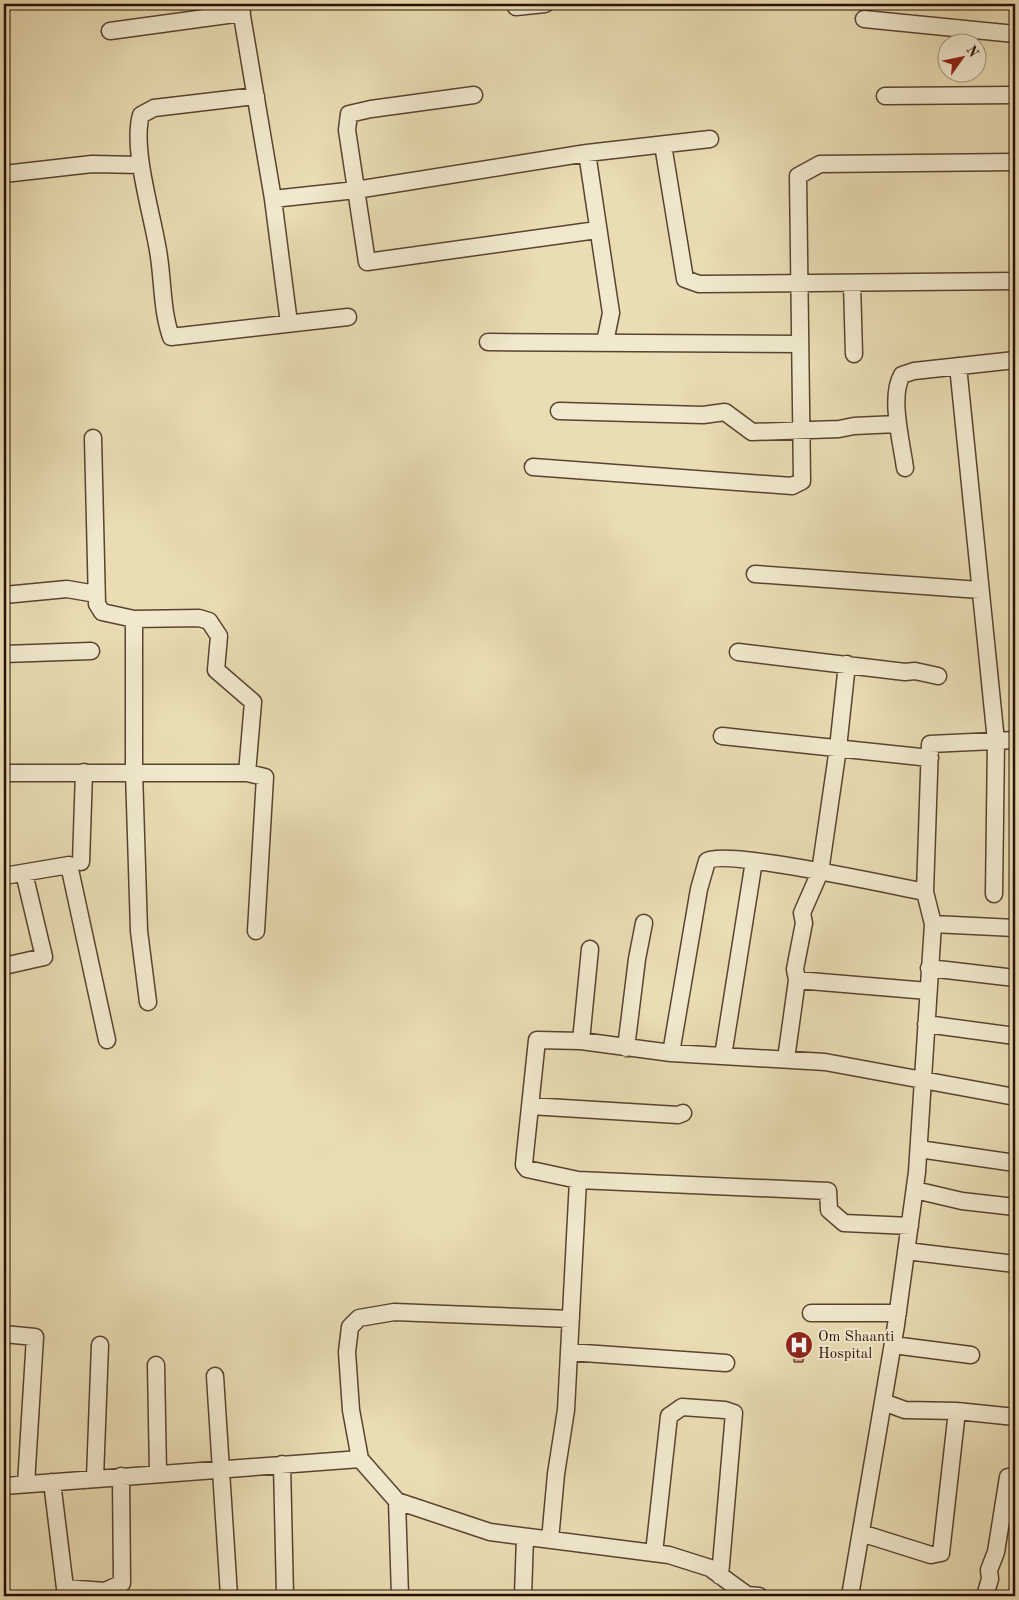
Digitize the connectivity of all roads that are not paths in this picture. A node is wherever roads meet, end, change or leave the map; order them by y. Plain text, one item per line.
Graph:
1 (516, 4) edge
2 (546, 4) edge
3 (241, 8) edge
4 (864, 19) dead end
5 (110, 32) dead end
6 (1015, 34) edge
7 (474, 95) dead end
8 (1015, 95) edge
9 (256, 96) junction
10 (885, 96) dead end
11 (710, 139) dead end
12 (663, 145) junction
13 (587, 154) junction
14 (1015, 162) edge
15 (141, 165) junction
16 (4, 174) edge
17 (356, 190) junction
18 (273, 199) junction
19 (597, 230) junction
20 (1015, 281) edge
21 (852, 284) junction
22 (800, 285) junction
23 (348, 317) dead end
24 (289, 323) junction
25 (488, 342) dead end
26 (605, 342) junction
27 (799, 344) junction
28 (854, 354) dead end
29 (1015, 360) edge
30 (958, 366) junction
31 (559, 411) dead end
32 (897, 424) junction
33 (800, 429) junction
34 (93, 438) dead end
35 (532, 467) dead end
36 (905, 468) dead end
37 (755, 574) dead end
38 (980, 590) junction
39 (96, 594) junction
40 (4, 595) edge
41 (134, 619) junction
42 (90, 651) dead end
43 (738, 652) dead end
44 (4, 654) edge
45 (847, 664) junction
46 (938, 676) dead end
47 (722, 736) dead end
48 (1015, 740) edge
49 (996, 741) junction
50 (838, 748) junction
51 (930, 758) junction
52 (84, 772) junction
53 (134, 772) junction
54 (4, 773) edge
55 (246, 773) junction
56 (754, 861) junction
57 (81, 862) dead end
58 (820, 872) junction
59 (24, 873) junction
60 (4, 876) edge
61 (925, 892) junction
62 (994, 894) dead end
63 (644, 923) dead end
64 (933, 924) junction
65 (1015, 928) edge
66 (256, 931) dead end
67 (590, 948) dead end
68 (4, 966) edge
69 (930, 968) junction
70 (1015, 978) edge
71 (797, 980) junction
72 (928, 992) junction
73 (148, 1002) dead end
74 (926, 1024) junction
75 (1015, 1036) edge
76 (107, 1040) dead end
77 (581, 1041) junction
78 (626, 1048) junction
79 (671, 1052) junction
80 (723, 1056) junction
81 (786, 1059) junction
82 (923, 1079) junction
83 (1015, 1097) edge
84 (530, 1106) junction
85 (683, 1114) dead end
86 (919, 1149) junction
87 (1015, 1163) edge
88 (578, 1180) junction
89 (915, 1190) junction
90 (1015, 1207) edge
91 (910, 1226) junction
92 (906, 1252) junction
93 (1015, 1264) edge
94 (811, 1313) dead end
95 (898, 1313) junction
96 (571, 1319) junction
97 (4, 1334) edge
98 (100, 1345) dead end
99 (893, 1345) junction
100 (570, 1352) junction
101 (971, 1355) dead end
102 (726, 1362) dead end
103 (156, 1365) dead end
104 (215, 1376) dead end
105 (883, 1402) junction
106 (957, 1411) junction
107 (1015, 1417) edge
108 (360, 1459) junction
109 (282, 1464) junction
110 (221, 1468) junction
111 (158, 1474) junction
112 (121, 1476) junction
113 (95, 1478) junction
114 (1008, 1478) dead end
115 (52, 1482) junction
116 (26, 1484) junction
117 (4, 1486) edge
118 (397, 1501) junction
119 (861, 1533) junction
120 (525, 1537) junction
121 (550, 1540) junction
122 (654, 1553) junction
123 (720, 1576) junction
124 (229, 1596) edge
125 (285, 1596) edge
126 (400, 1596) edge
127 (523, 1596) edge
128 (751, 1596) edge
129 (850, 1596) edge
130 (985, 1596) edge

1 - 2 street
3 - 5 street
3 - 9 street
4 - 6 street
7 - 17 street
8 - 10 street
9 - 15 street
9 - 18 street
11 - 12 street
12 - 13 street
12 - 22 street
13 - 17 street
13 - 19 street
14 - 22 street
15 - 16 street
15 - 24 street
17 - 18 street
17 - 19 street
18 - 24 street
19 - 26 street
20 - 21 street
21 - 22 street
21 - 28 street
22 - 27 street
23 - 24 street
25 - 26 street
26 - 27 street
27 - 33 street
29 - 30 street
30 - 32 street
30 - 38 street
31 - 33 street
32 - 33 street
32 - 36 street
33 - 35 street
34 - 39 street
37 - 38 street
38 - 49 street
39 - 40 street
39 - 41 street
41 - 53 street
41 - 55 street
42 - 44 street
43 - 45 street
45 - 46 street
45 - 50 street
47 - 50 street
48 - 49 street
49 - 51 street
49 - 62 street
50 - 51 street
50 - 58 street
51 - 61 street
52 - 53 street
52 - 54 street
52 - 57 street
53 - 55 street
53 - 73 street
55 - 66 street
56 - 58 street
56 - 79 street
56 - 80 street
58 - 61 street
58 - 71 street
59 - 60 street
59 - 68 street
59 - 76 street
61 - 64 street
63 - 78 street
64 - 65 street
64 - 69 street
67 - 77 street
69 - 70 street
69 - 72 street
71 - 72 street
71 - 81 street
72 - 74 street
74 - 75 street
74 - 82 street
77 - 78 street
77 - 84 street
78 - 79 street
79 - 80 street
80 - 81 street
81 - 82 street
82 - 83 street
82 - 86 street
84 - 85 street
84 - 88 street
86 - 87 street
86 - 89 street
88 - 91 street
88 - 96 street
89 - 90 street
89 - 91 street
91 - 92 street
92 - 93 street
92 - 95 street
94 - 95 street
95 - 99 street
96 - 100 street
96 - 108 street
97 - 116 street
98 - 113 street
99 - 101 street
99 - 105 street
100 - 102 street
100 - 121 street
103 - 111 street
104 - 110 street
105 - 106 street
105 - 119 street
106 - 107 street
106 - 119 street
108 - 109 street
108 - 118 street
109 - 110 street
109 - 125 street
110 - 111 street
110 - 124 street
111 - 112 street
112 - 113 street
112 - 115 street
113 - 115 street
114 - 130 street
115 - 116 street
116 - 117 street
118 - 120 street
118 - 126 street
119 - 129 street
120 - 121 street
120 - 127 street
121 - 122 street
122 - 123 street
122 - 123 street
123 - 128 street

